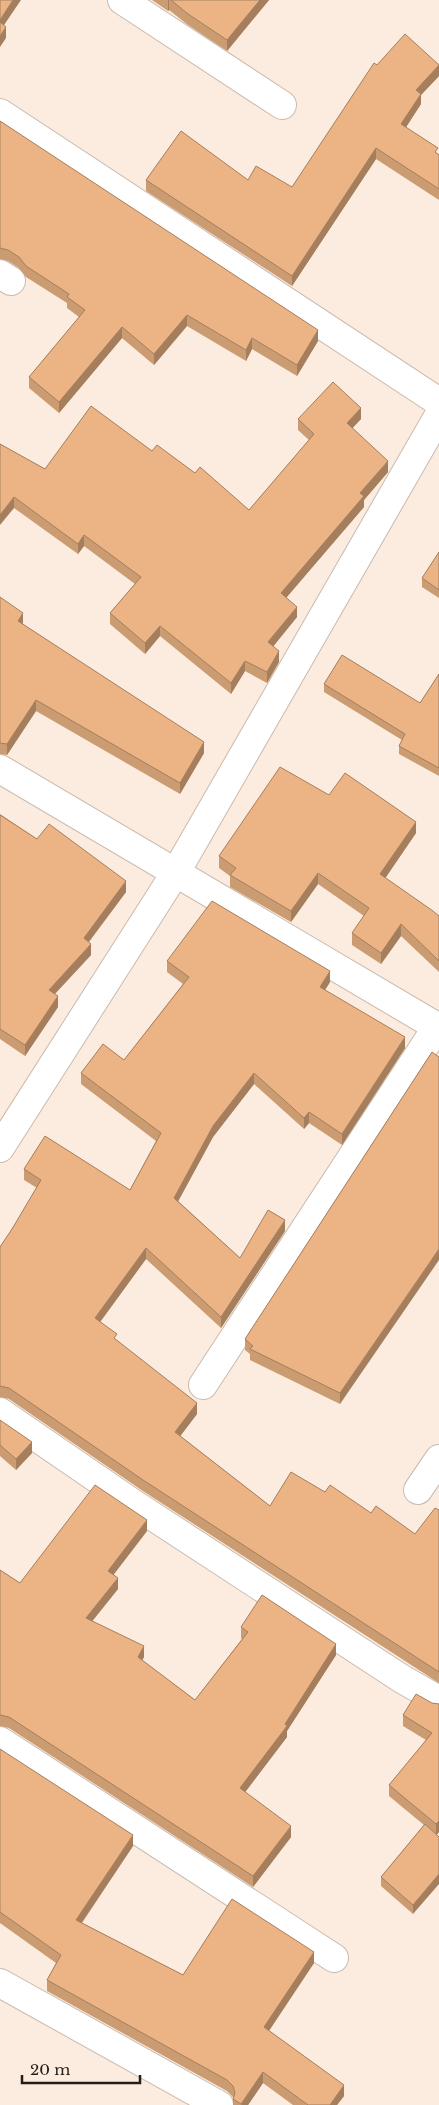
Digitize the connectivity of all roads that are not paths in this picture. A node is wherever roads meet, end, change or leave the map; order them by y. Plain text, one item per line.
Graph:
1 (122, 0) edge
2 (282, 105) dead end
3 (0, 113) edge
4 (439, 402) edge
5 (439, 415) edge
6 (0, 769) edge
7 (176, 872) junction
8 (438, 1028) edge
9 (0, 1148) edge
10 (202, 1384) dead end
11 (0, 1412) edge
12 (439, 1459) edge
13 (418, 1490) dead end
14 (439, 1700) edge
15 (0, 1741) edge
16 (334, 1958) dead end
17 (0, 1983) edge
18 (219, 2105) edge

1 - 2 street
3 - 4 street
5 - 7 street
6 - 7 street
7 - 8 street
7 - 9 street
8 - 10 street
11 - 14 street
12 - 13 street
15 - 16 street
17 - 18 street

